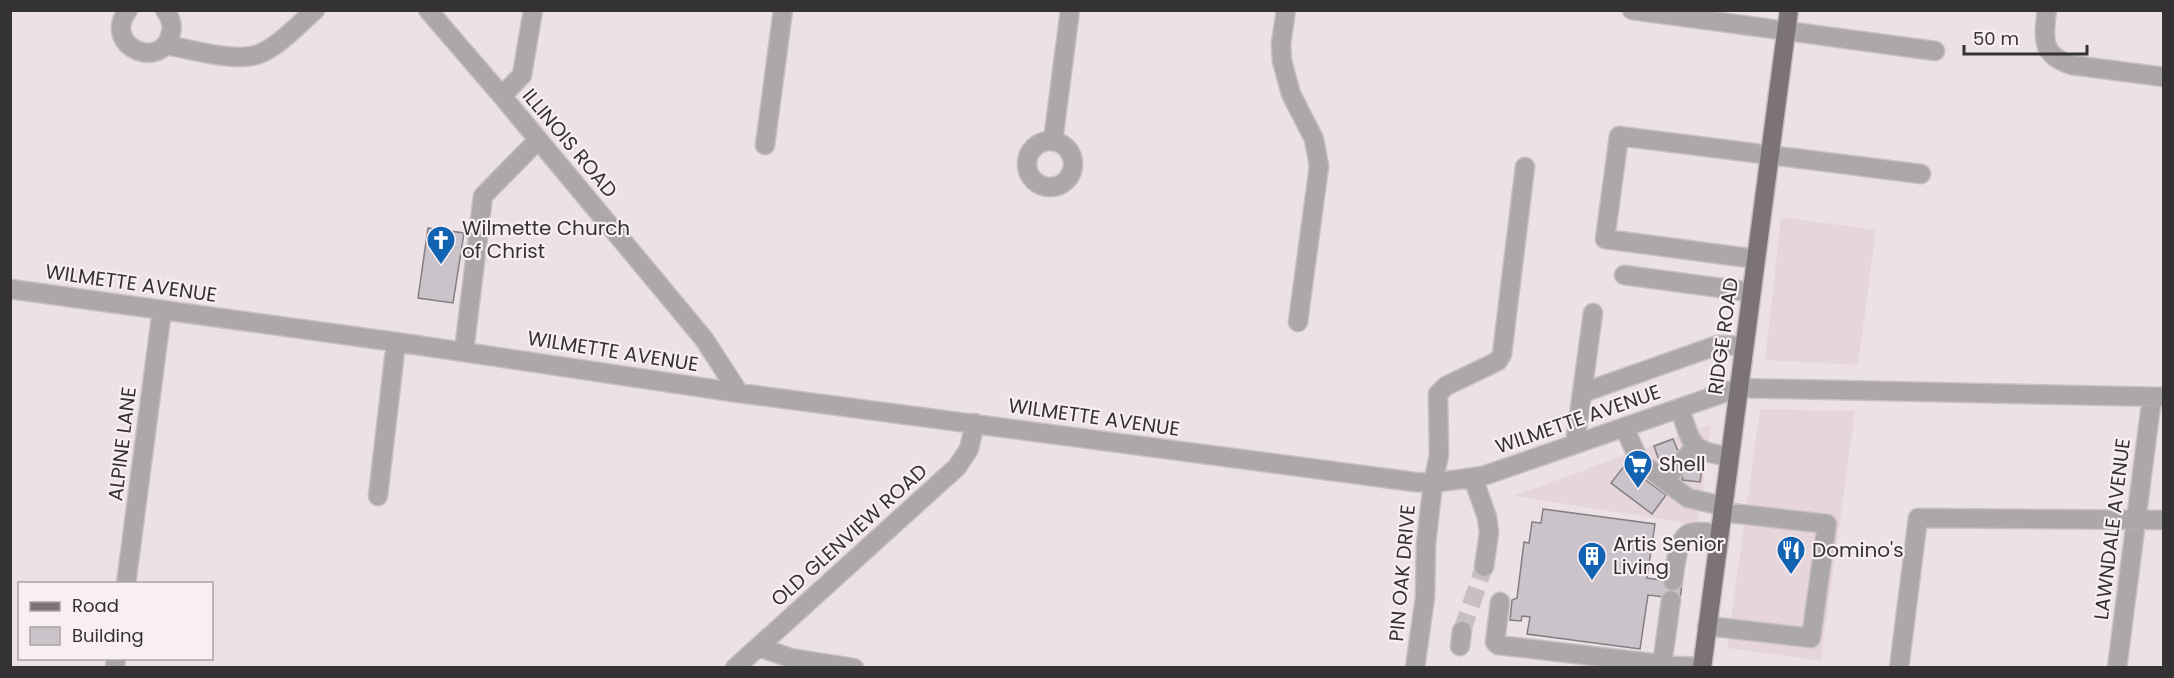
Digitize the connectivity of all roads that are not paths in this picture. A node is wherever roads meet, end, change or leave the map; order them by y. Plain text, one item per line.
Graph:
1 (128, 10) edge
2 (165, 10) edge
3 (315, 10) edge
4 (428, 10) edge
5 (533, 10) edge
6 (783, 10) edge
7 (1070, 10) edge
8 (1286, 10) edge
9 (1632, 10) edge
10 (1789, 10) edge
11 (2047, 10) edge
12 (1660, 12) edge
13 (1786, 32) junction
14 (166, 45) junction
15 (1935, 51) dead end
16 (2163, 77) edge
17 (502, 96) junction
18 (538, 140) junction
19 (1053, 141) dead end
20 (765, 145) dead end
21 (1769, 156) junction
22 (1525, 167) dead end
23 (1921, 174) dead end
24 (1756, 259) junction
25 (1624, 275) dead end
26 (10, 289) edge
27 (1751, 292) junction
28 (162, 310) junction
29 (1593, 314) dead end
30 (1298, 322) dead end
31 (396, 342) junction
32 (1744, 346) junction
33 (464, 351) junction
34 (1738, 388) junction
35 (739, 393) junction
36 (1582, 393) junction
37 (2158, 397) edge
38 (1679, 408) junction
39 (975, 423) junction
40 (1624, 427) junction
41 (1575, 444) junction
42 (1695, 447) junction
43 (1729, 457) junction
44 (1473, 478) junction
45 (1665, 480) junction
46 (1433, 483) junction
47 (378, 496) dead end
48 (1722, 509) junction
49 (2136, 520) junction
50 (2163, 520) edge
51 (1719, 534) junction
52 (1484, 567) tunnel mouth
53 (1673, 581) dead end
54 (126, 582) edge
55 (1671, 600) dead end
56 (1500, 602) dead end
57 (1707, 626) junction
58 (759, 647) junction
59 (1662, 664) junction
60 (1702, 667) edge
61 (735, 668) edge
62 (854, 668) edge
63 (1415, 668) edge
64 (1899, 668) edge
65 (2116, 668) edge

1 - 14 street
2 - 14 street
3 - 14 street
4 - 17 street, ILLINOIS ROAD
5 - 17 street
6 - 20 street
7 - 19 street
8 - 30 street
9 - 12 street
10 - 13 main road, RIDGE ROAD
11 - 16 street
12 - 13 street
13 - 15 street
13 - 21 main road, RIDGE ROAD
17 - 18 street, ILLINOIS ROAD
18 - 33 street
18 - 35 street, ILLINOIS ROAD
21 - 23 street
21 - 24 main road, RIDGE ROAD
21 - 24 street
22 - 46 street, PIN OAK DRIVE
24 - 27 main road, RIDGE ROAD
25 - 27 street
26 - 28 street, WILMETTE AVENUE
27 - 32 main road, RIDGE ROAD
28 - 31 street, WILMETTE AVENUE
28 - 54 street, ALPINE LANE
29 - 36 street
31 - 33 street, WILMETTE AVENUE
31 - 47 street
32 - 34 main road, RIDGE ROAD
32 - 36 street
33 - 35 street, WILMETTE AVENUE
34 - 37 street, WILMETTE AVENUE
34 - 38 street, WILMETTE AVENUE
34 - 43 main road, RIDGE ROAD
35 - 39 street, WILMETTE AVENUE
36 - 41 street
37 - 49 street, LAWNDALE AVENUE
38 - 40 street, WILMETTE AVENUE
38 - 42 street
39 - 46 street, WILMETTE AVENUE
39 - 58 street, OLD GLENVIEW ROAD
40 - 41 street, WILMETTE AVENUE
40 - 45 street
41 - 44 street, WILMETTE AVENUE
42 - 43 street
42 - 45 street
43 - 48 main road, RIDGE ROAD
44 - 46 street, WILMETTE AVENUE
44 - 52 street
45 - 48 street
46 - 63 street, PIN OAK DRIVE
48 - 51 main road, RIDGE ROAD
48 - 57 street
49 - 50 street
49 - 64 street
49 - 65 street, LAWNDALE AVENUE
51 - 53 street
51 - 57 main road, RIDGE ROAD
55 - 59 street
56 - 59 street
57 - 60 main road, RIDGE ROAD
58 - 61 street, OLD GLENVIEW ROAD
58 - 62 street
59 - 60 street

